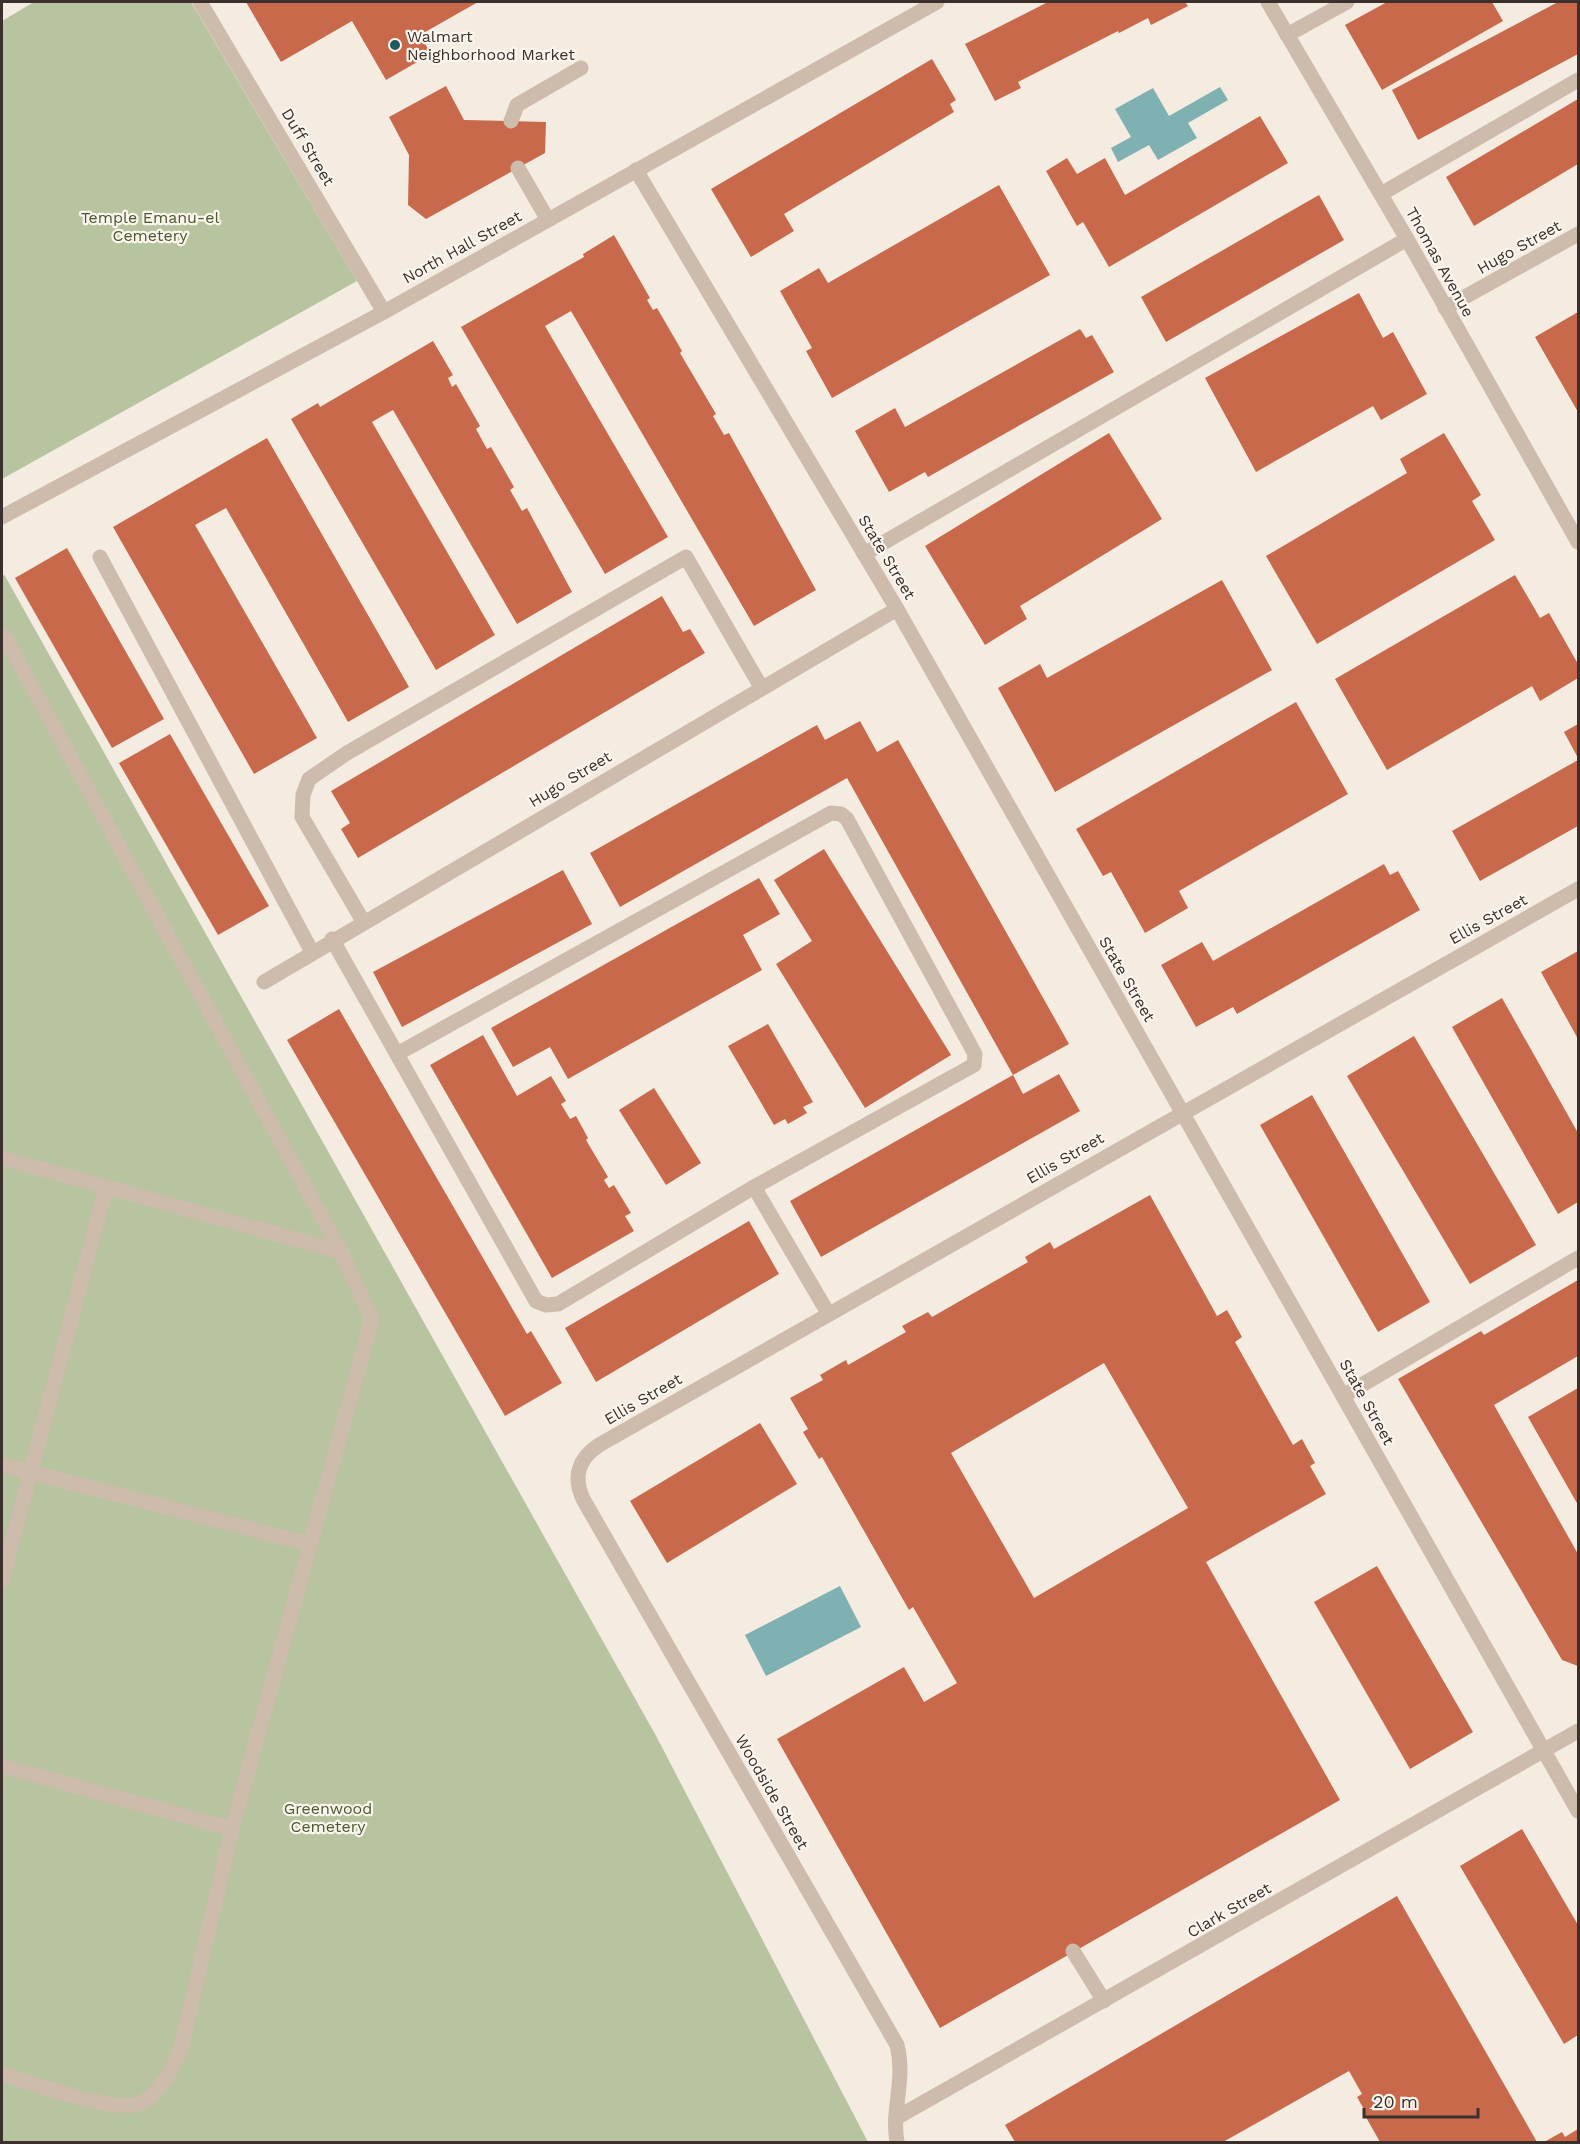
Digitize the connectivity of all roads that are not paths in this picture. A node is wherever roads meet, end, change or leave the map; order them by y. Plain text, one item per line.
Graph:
1 (200, 2) edge
2 (937, 2) edge
3 (1268, 2) edge
4 (1347, 2) edge
5 (1287, 35) junction
6 (581, 68) dead end
7 (1578, 80) edge
8 (511, 121) dead end
9 (518, 168) dead end
10 (636, 170) junction
11 (1381, 194) junction
12 (548, 220) junction
13 (1578, 234) edge
14 (1407, 239) junction
15 (1445, 308) junction
16 (384, 312) junction
17 (2, 517) edge
18 (1578, 542) edge
19 (864, 554) junction
20 (100, 557) dead end
21 (897, 609) junction
22 (2, 636) edge
23 (761, 687) junction
24 (1578, 889) edge
25 (363, 921) junction
26 (332, 939) junction
27 (312, 952) junction
28 (264, 982) dead end
29 (397, 1054) junction
30 (1182, 1113) junction
31 (2, 1158) edge
32 (106, 1187) junction
33 (754, 1187) junction
34 (341, 1252) junction
35 (1578, 1258) edge
36 (828, 1313) junction
37 (1343, 1396) junction
38 (2, 1465) edge
39 (578, 1468) joint
40 (31, 1473) junction
41 (309, 1544) junction
42 (2, 1580) edge
43 (1578, 1731) edge
44 (1544, 1751) junction
45 (2, 1766) edge
46 (1578, 1811) edge
47 (232, 1829) junction
48 (1073, 1952) dead end
49 (1104, 2001) junction
50 (2, 2074) edge
51 (896, 2118) junction
52 (897, 2142) edge

1 - 16 street, Duff Street
2 - 10 street, North Hall Street
3 - 5 street, Thomas Avenue
4 - 5 street
5 - 11 street, Thomas Avenue
6 - 8 street
7 - 11 street
9 - 12 street
10 - 12 street, North Hall Street
10 - 19 street, State Street
11 - 14 street, Thomas Avenue
12 - 16 street, North Hall Street
13 - 15 street, Hugo Street
14 - 15 street, Thomas Avenue
14 - 19 street
15 - 18 street, Thomas Avenue
16 - 17 street, North Hall Street
19 - 21 street, State Street
20 - 27 street
21 - 23 street, Hugo Street
21 - 30 street, State Street
22 - 34 street
23 - 25 street, Hugo Street
23 - 25 street
24 - 30 street, Ellis Street
25 - 26 street, Hugo Street
26 - 27 street, Hugo Street
26 - 29 street
27 - 28 street, Hugo Street
29 - 33 street
29 - 33 street
30 - 36 street, Ellis Street
30 - 37 street, State Street
31 - 32 street
32 - 34 street
32 - 40 street
33 - 36 street
34 - 41 street
35 - 37 street
36 - 39 street, Ellis Street
37 - 44 street, State Street
38 - 40 street
39 - 51 street, Woodside Street
40 - 41 street
40 - 42 street
41 - 47 street
43 - 44 street, Clark Street
44 - 46 street, State Street
44 - 49 street, Clark Street
45 - 47 street
47 - 50 street
48 - 49 street
49 - 51 street, Clark Street
51 - 52 street, Woodside Street

